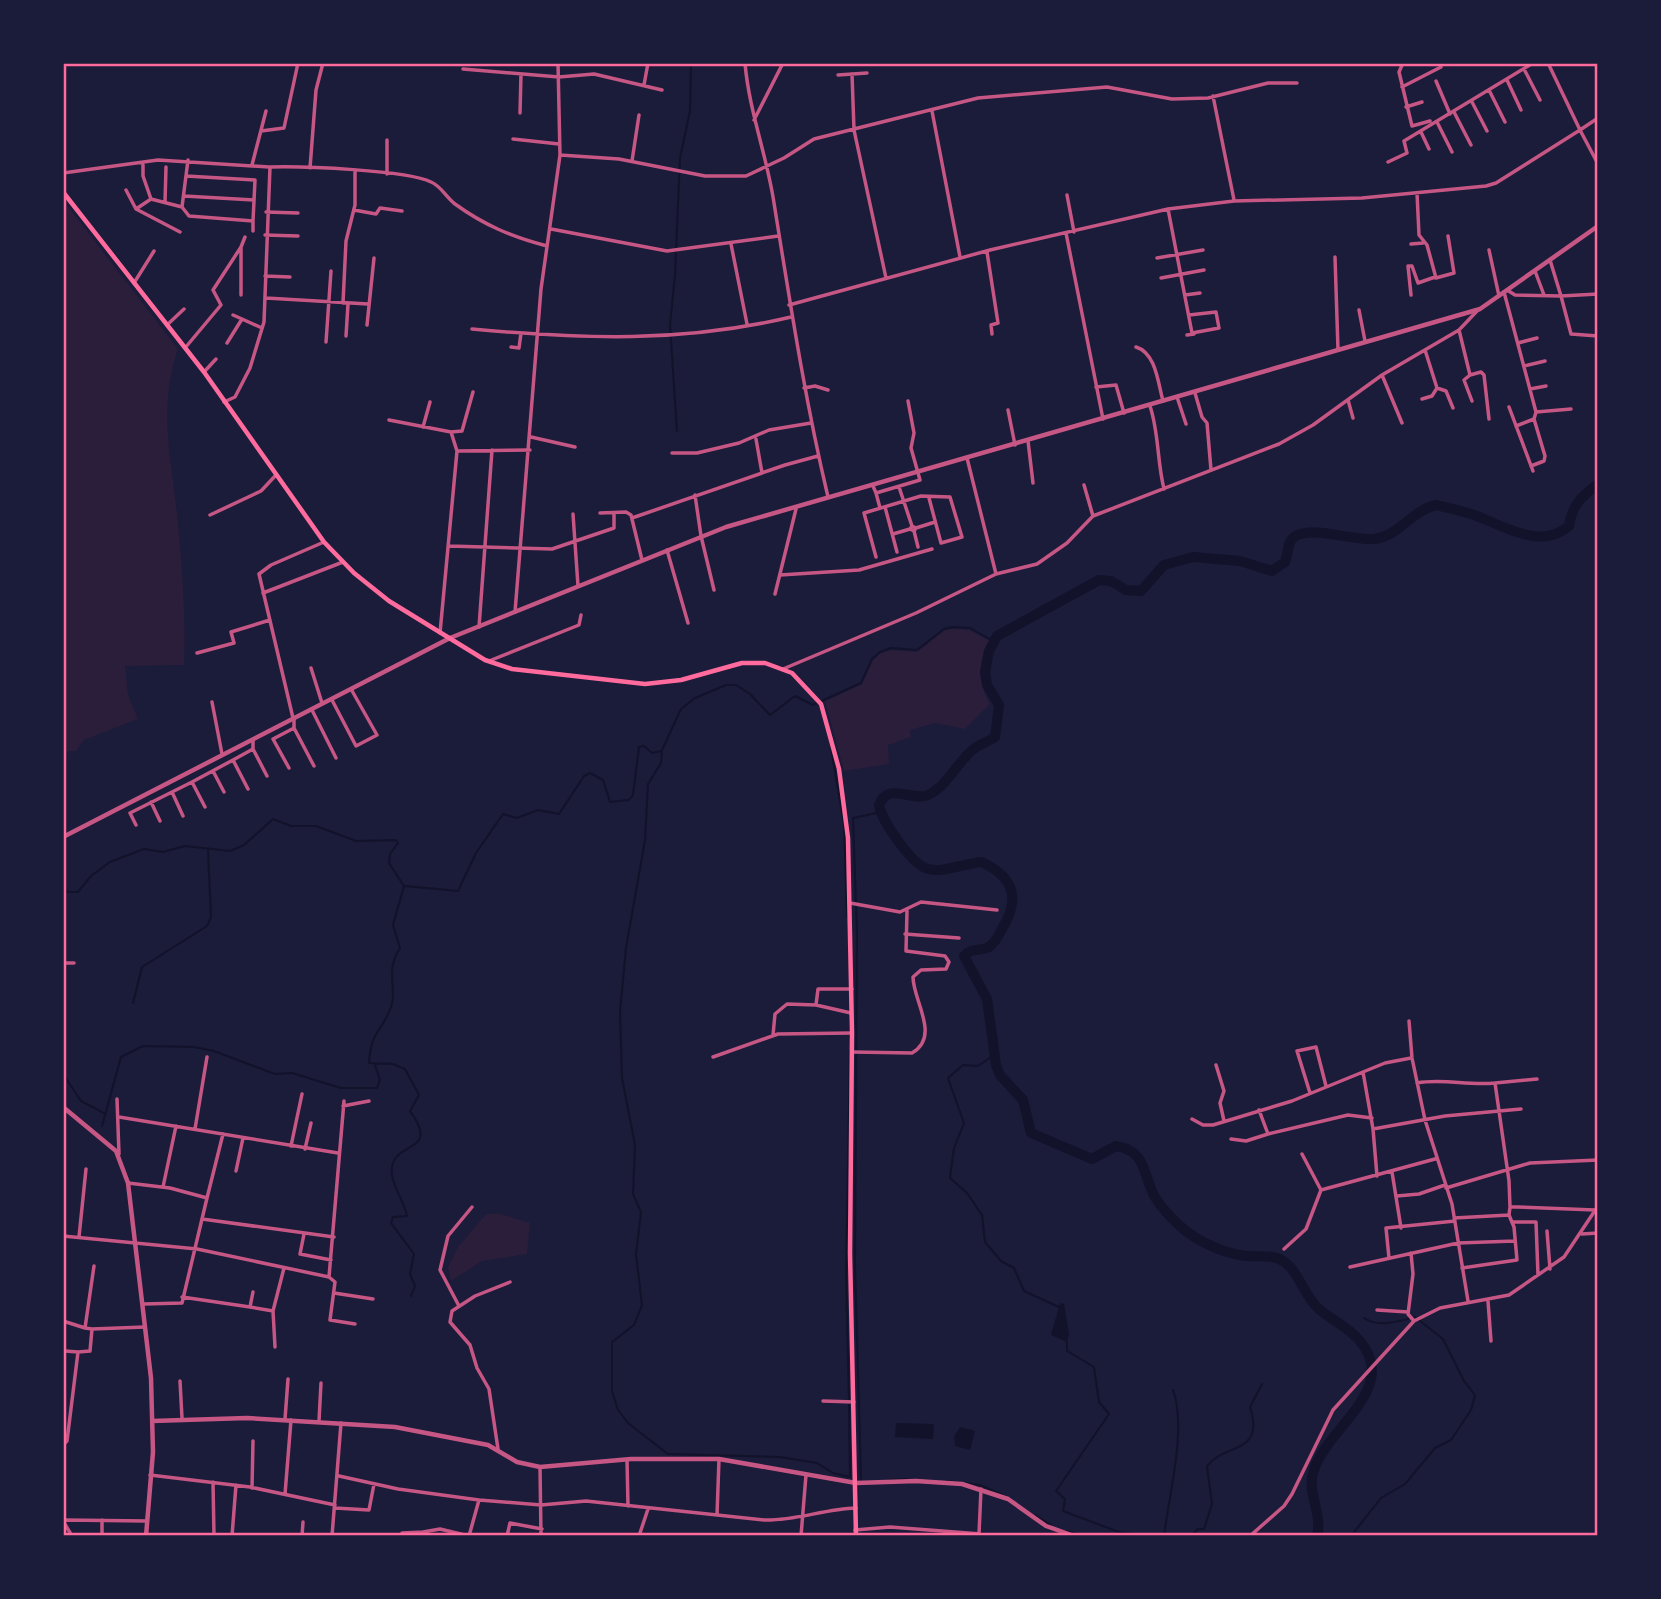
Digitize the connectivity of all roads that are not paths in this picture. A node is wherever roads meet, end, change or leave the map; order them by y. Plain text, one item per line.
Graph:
1 (298, 63) edge
2 (323, 63) edge
3 (558, 63) edge
4 (648, 63) edge
5 (745, 63) edge
6 (783, 63) edge
7 (1403, 63) edge
8 (1534, 63) edge
9 (1548, 63) edge
10 (1441, 67) dead end
11 (1524, 68) junction
12 (463, 69) dead end
13 (867, 73) dead end
14 (521, 74) junction
15 (852, 74) junction
16 (838, 75) dead end
17 (559, 77) junction
18 (1507, 80) junction
19 (1436, 81) dead end
20 (1297, 83) dead end
21 (644, 85) junction
22 (1402, 87) junction
23 (662, 90) dead end
24 (1489, 90) junction
25 (1213, 96) junction
26 (1540, 100) dead end
27 (1422, 102) dead end
28 (1472, 102) junction
29 (1406, 107) junction
30 (1521, 110) dead end
31 (266, 111) dead end
32 (932, 111) junction
33 (520, 113) dead end
34 (1452, 113) junction
35 (639, 115) dead end
36 (1598, 118) edge
37 (754, 121) junction
38 (1430, 121) dead end
39 (1437, 122) junction
40 (1505, 122) dead end
41 (854, 130) junction
42 (1580, 130) junction
43 (261, 131) junction
44 (1487, 131) dead end
45 (1421, 132) junction
46 (513, 139) dead end
47 (387, 140) dead end
48 (560, 144) junction
49 (1471, 145) dead end
50 (1429, 149) dead end
51 (1452, 152) dead end
52 (560, 155) junction
53 (188, 160) junction
54 (632, 161) junction
55 (1388, 162) dead end
56 (1598, 164) edge
57 (143, 165) dead end
58 (252, 166) junction
59 (767, 166) junction
60 (166, 167) dead end
61 (270, 167) junction
62 (310, 169) junction
63 (355, 171) junction
64 (63, 173) edge
65 (387, 174) junction
66 (186, 176) junction
67 (125, 190) dead end
68 (63, 192) edge
69 (1417, 193) junction
70 (1067, 195) dead end
71 (184, 196) junction
72 (151, 199) junction
73 (254, 200) junction
74 (1234, 201) junction
75 (165, 202) junction
76 (181, 207) junction
77 (136, 209) junction
78 (1168, 209) junction
79 (354, 210) junction
80 (402, 211) dead end
81 (266, 212) junction
82 (298, 214) dead end
83 (253, 222) junction
84 (1598, 226) edge
85 (551, 229) junction
86 (253, 231) dead end
87 (180, 232) dead end
88 (1073, 232) junction
89 (1066, 233) junction
90 (265, 235) junction
91 (298, 236) dead end
92 (778, 236) junction
93 (1448, 236) dead end
94 (245, 237) dead end
95 (1425, 243) junction
96 (731, 244) junction
97 (1410, 244) dead end
98 (547, 246) junction
99 (241, 247) junction
100 (1203, 250) dead end
101 (1489, 250) dead end
102 (154, 251) dead end
103 (986, 251) junction
104 (1177, 254) junction
105 (1335, 257) dead end
106 (374, 258) dead end
107 (960, 258) junction
108 (1157, 258) dead end
109 (1549, 259) junction
110 (1204, 270) dead end
111 (1535, 270) junction
112 (331, 271) dead end
113 (1181, 274) junction
114 (265, 276) junction
115 (290, 277) dead end
116 (1434, 277) junction
117 (886, 278) junction
118 (1161, 278) dead end
119 (134, 283) junction
120 (1418, 283) junction
121 (1410, 285) junction
122 (1200, 293) dead end
123 (1503, 293) junction
124 (1598, 294) edge
125 (242, 295) dead end
126 (1185, 295) junction
127 (1411, 295) dead end
128 (1544, 295) junction
129 (1561, 296) junction
130 (265, 298) junction
131 (329, 303) junction
132 (345, 303) junction
133 (368, 304) junction
134 (789, 305) junction
135 (184, 309) dead end
136 (1480, 309) junction
137 (1359, 310) dead end
138 (233, 315) dead end
139 (1189, 315) junction
140 (791, 317) junction
141 (242, 320) junction
142 (167, 325) junction
143 (367, 325) dead end
144 (748, 325) junction
145 (262, 328) junction
146 (472, 329) dead end
147 (1459, 330) junction
148 (521, 333) junction
149 (537, 334) junction
150 (992, 334) dead end
151 (1194, 334) junction
152 (1187, 335) dead end
153 (346, 336) dead end
154 (1598, 336) edge
155 (1537, 338) dead end
156 (1365, 341) junction
157 (326, 342) dead end
158 (227, 343) dead end
159 (1518, 343) junction
160 (511, 347) dead end
161 (1136, 347) dead end
162 (185, 348) junction
163 (1425, 349) junction
164 (1338, 350) junction
165 (216, 359) dead end
166 (1545, 361) dead end
167 (1524, 366) junction
168 (204, 372) junction
169 (1382, 375) junction
170 (1470, 375) junction
171 (1546, 386) dead end
172 (1097, 387) junction
173 (804, 388) junction
174 (1437, 388) junction
175 (1530, 389) junction
176 (828, 390) dead end
177 (473, 392) dead end
178 (1195, 393) junction
179 (1177, 397) junction
180 (1422, 399) dead end
181 (1348, 400) junction
182 (908, 401) dead end
183 (1163, 401) junction
184 (1472, 401) dead end
185 (224, 402) junction
186 (430, 402) dead end
187 (1150, 406) junction
188 (1509, 407) dead end
189 (1453, 408) dead end
190 (1571, 409) dead end
191 (1007, 410) dead end
192 (1536, 412) junction
193 (1124, 413) junction
194 (1353, 418) dead end
195 (1103, 419) junction
196 (1489, 419) dead end
197 (1534, 419) junction
198 (388, 420) dead end
199 (811, 423) junction
200 (1402, 423) dead end
201 (1186, 424) dead end
202 (1516, 426) junction
203 (424, 427) junction
204 (451, 432) junction
205 (531, 437) junction
206 (756, 439) dead end
207 (1028, 441) junction
208 (1015, 444) junction
209 (575, 447) dead end
210 (492, 450) junction
211 (530, 450) junction
212 (457, 451) junction
213 (672, 453) dead end
214 (818, 456) junction
215 (967, 458) junction
216 (1211, 470) junction
217 (760, 474) junction
218 (917, 474) junction
219 (276, 475) junction
220 (1033, 484) dead end
221 (1084, 485) dead end
222 (873, 486) junction
223 (899, 487) junction
224 (1164, 490) junction
225 (876, 493) junction
226 (695, 495) junction
227 (929, 498) junction
228 (828, 499) junction
229 (905, 500) junction
230 (883, 508) junction
231 (796, 509) junction
232 (600, 513) dead end
233 (614, 513) junction
234 (573, 514) dead end
235 (210, 515) dead end
236 (1093, 516) junction
237 (632, 518) junction
238 (935, 522) junction
239 (913, 528) junction
240 (893, 534) junction
241 (701, 536) junction
242 (324, 542) junction
243 (575, 543) junction
244 (449, 546) junction
245 (486, 547) junction
246 (919, 547) dead end
247 (523, 549) junction
248 (932, 549) dead end
249 (667, 550) junction
250 (897, 552) dead end
251 (876, 557) dead end
252 (642, 560) junction
253 (344, 562) junction
254 (996, 574) junction
255 (780, 575) junction
256 (578, 586) junction
257 (714, 590) dead end
258 (263, 593) junction
259 (775, 594) dead end
260 (515, 612) junction
261 (581, 615) dead end
262 (270, 620) junction
263 (688, 623) dead end
264 (479, 627) junction
265 (440, 633) junction
266 (450, 638) junction
267 (197, 653) dead end
268 (489, 661) junction
269 (311, 668) dead end
270 (783, 669) junction
271 (351, 690) junction
272 (332, 700) junction
273 (212, 702) dead end
274 (323, 703) junction
275 (312, 710) junction
276 (293, 718) junction
277 (294, 728) junction
278 (253, 739) junction
279 (253, 749) junction
280 (223, 756) junction
281 (336, 758) dead end
282 (233, 760) junction
283 (314, 766) dead end
284 (289, 768) dead end
285 (213, 771) junction
286 (267, 776) dead end
287 (192, 782) junction
288 (248, 789) dead end
289 (172, 792) junction
290 (224, 792) dead end
291 (151, 802) junction
292 (122, 806) junction
293 (205, 807) dead end
294 (130, 813) junction
295 (183, 816) dead end
296 (160, 821) dead end
297 (136, 825) dead end
298 (63, 837) edge
299 (852, 903) junction
300 (997, 910) dead end
301 (907, 911) junction
302 (905, 934) junction
303 (959, 938) dead end
304 (63, 963) edge
305 (74, 963) dead end
306 (850, 989) junction
307 (816, 1005) junction
308 (851, 1013) junction
309 (1409, 1021) dead end
310 (850, 1033) junction
311 (773, 1035) junction
312 (856, 1052) junction
313 (207, 1057) dead end
314 (713, 1057) dead end
315 (1412, 1058) junction
316 (1216, 1065) dead end
317 (1363, 1072) junction
318 (1537, 1079) dead end
319 (1417, 1083) junction
320 (1495, 1083) junction
321 (1326, 1086) junction
322 (1310, 1093) junction
323 (302, 1094) dead end
324 (117, 1099) dead end
325 (369, 1101) dead end
326 (63, 1107) edge
327 (1259, 1110) junction
328 (1521, 1110) dead end
329 (1497, 1111) junction
330 (119, 1117) junction
331 (1372, 1118) junction
332 (1192, 1119) dead end
333 (1425, 1120) junction
334 (1224, 1121) junction
335 (311, 1124) dead end
336 (176, 1126) junction
337 (195, 1129) junction
338 (1374, 1129) junction
339 (223, 1134) junction
340 (1268, 1134) junction
341 (243, 1138) junction
342 (1231, 1139) dead end
343 (291, 1146) junction
344 (305, 1149) junction
345 (338, 1153) junction
346 (119, 1154) junction
347 (1302, 1154) dead end
348 (1435, 1159) junction
349 (1598, 1160) edge
350 (1507, 1168) junction
351 (86, 1169) dead end
352 (236, 1171) dead end
353 (1392, 1172) junction
354 (1377, 1175) junction
355 (128, 1183) junction
356 (163, 1187) junction
357 (1446, 1187) junction
358 (1321, 1190) junction
359 (1397, 1196) junction
360 (207, 1198) junction
361 (472, 1208) dead end
362 (1510, 1208) junction
363 (1597, 1208) edge
364 (1509, 1215) junction
365 (202, 1219) junction
366 (1454, 1219) junction
367 (1513, 1222) junction
368 (1401, 1228) junction
369 (1547, 1231) dead end
370 (1598, 1233) edge
371 (304, 1234) junction
372 (1582, 1234) junction
373 (63, 1236) edge
374 (79, 1237) junction
375 (334, 1237) junction
376 (1515, 1241) junction
377 (1458, 1243) junction
378 (137, 1244) junction
379 (197, 1249) junction
380 (1284, 1249) dead end
381 (1411, 1253) junction
382 (1389, 1258) junction
383 (331, 1260) junction
384 (94, 1266) dead end
385 (1349, 1267) dead end
386 (284, 1268) junction
387 (1462, 1268) junction
388 (1550, 1269) junction
389 (1538, 1275) junction
390 (329, 1277) junction
391 (510, 1282) dead end
392 (253, 1292) dead end
393 (334, 1293) junction
394 (182, 1297) junction
395 (373, 1299) dead end
396 (1468, 1301) junction
397 (1488, 1301) junction
398 (144, 1304) junction
399 (459, 1306) junction
400 (250, 1307) junction
401 (1377, 1310) dead end
402 (273, 1311) junction
403 (1413, 1318) junction
404 (63, 1321) edge
405 (355, 1324) dead end
406 (147, 1326) junction
407 (85, 1328) junction
408 (92, 1329) junction
409 (1492, 1340) dead end
410 (275, 1347) dead end
411 (65, 1351) dead end
412 (78, 1352) junction
413 (288, 1379) dead end
414 (180, 1381) dead end
415 (321, 1383) dead end
416 (823, 1401) dead end
417 (854, 1402) junction
418 (182, 1418) junction
419 (288, 1420) junction
420 (152, 1421) junction
421 (319, 1421) junction
422 (341, 1423) junction
423 (253, 1441) dead end
424 (63, 1444) edge
425 (498, 1449) junction
426 (627, 1459) junction
427 (719, 1460) junction
428 (540, 1467) junction
429 (150, 1475) junction
430 (806, 1475) junction
431 (339, 1476) junction
432 (213, 1482) junction
433 (856, 1483) junction
434 (374, 1484) junction
435 (236, 1485) junction
436 (251, 1488) junction
437 (981, 1488) junction
438 (285, 1495) junction
439 (479, 1500) junction
440 (541, 1505) junction
441 (335, 1506) junction
442 (628, 1506) junction
443 (648, 1508) junction
444 (856, 1508) junction
445 (717, 1515) junction
446 (803, 1515) junction
447 (63, 1520) edge
448 (102, 1520) junction
449 (147, 1521) junction
450 (303, 1522) dead end
451 (542, 1529) junction
452 (402, 1532) dead end
453 (855, 1533) edge
454 (411, 1534) edge
455 (423, 1534) edge
456 (979, 1535) edge
457 (1066, 1535) edge
458 (72, 1536) edge
459 (102, 1536) edge
460 (146, 1536) edge
461 (214, 1536) edge
462 (232, 1536) edge
463 (302, 1536) edge
464 (332, 1536) edge
465 (508, 1536) edge
466 (541, 1536) edge
467 (639, 1536) edge
468 (801, 1536) edge
469 (1007, 1536) edge
470 (1074, 1536) edge
471 (1250, 1536) edge

1 - 43 street
2 - 62 street
3 - 17 street
4 - 21 street
5 - 37 street
6 - 37 street
7 - 22 street
8 - 11 street
9 - 42 street
10 - 22 street
11 - 18 street
11 - 26 street
12 - 14 street
13 - 15 street
14 - 17 street
14 - 33 street
15 - 16 street
15 - 41 street
17 - 21 street
17 - 48 street
18 - 24 street
18 - 30 street
19 - 34 street
20 - 25 street
21 - 23 street
22 - 29 street
24 - 28 street
24 - 40 street
25 - 32 street
25 - 74 street
27 - 29 street
28 - 34 street
28 - 44 street
29 - 38 street
31 - 43 street
32 - 41 street
32 - 107 street
34 - 39 street
34 - 49 street
35 - 54 street
36 - 42 street
37 - 59 street
39 - 45 street
39 - 51 street
41 - 59 street
41 - 117 street
42 - 56 street
42 - 69 street
43 - 58 street
45 - 50 street
45 - 55 street
46 - 48 street
47 - 65 street
48 - 52 street
52 - 54 street
52 - 85 street
53 - 58 street
53 - 64 street
53 - 66 street
54 - 59 street
57 - 72 street
58 - 61 street
59 - 92 street
60 - 75 street
61 - 62 street
61 - 81 street
62 - 63 street
63 - 65 street
63 - 79 street
65 - 98 street
66 - 71 street
66 - 73 street
67 - 77 street
68 - 119 main road
69 - 74 street
69 - 95 street
70 - 88 street
71 - 73 street
71 - 76 street
72 - 75 street
72 - 77 street
73 - 83 street
74 - 78 street
75 - 76 street
76 - 83 street
77 - 87 street
78 - 88 street
78 - 104 street
79 - 80 street
79 - 132 street
81 - 82 street
81 - 90 street
83 - 86 street
84 - 109 street
85 - 96 street
85 - 98 street
88 - 89 street
89 - 103 street
89 - 172 street
90 - 91 street
90 - 114 street
92 - 96 street
92 - 134 street
93 - 116 street
94 - 99 street
95 - 97 street
95 - 116 street
96 - 144 street
98 - 149 street
99 - 125 street
99 - 162 street
100 - 104 street
101 - 123 street
102 - 119 street
103 - 107 street
103 - 150 street
104 - 108 street
104 - 113 street
105 - 164 street
106 - 133 street
107 - 117 street
109 - 111 street
109 - 129 street
110 - 113 street
111 - 123 street
111 - 128 street
112 - 131 street
113 - 118 street
113 - 126 street
114 - 115 street
114 - 130 street
116 - 120 street
117 - 134 street
119 - 142 main road
120 - 121 street
120 - 121 street
121 - 127 street
122 - 126 street
123 - 128 street
123 - 136 street
123 - 159 street
124 - 129 street
126 - 139 street
128 - 129 street
129 - 154 street
130 - 131 street
130 - 145 street
131 - 132 street
131 - 157 street
132 - 133 street
132 - 153 street
133 - 143 street
134 - 140 street
135 - 142 street
136 - 147 street
136 - 156 street
137 - 156 street
138 - 141 street
139 - 151 street
139 - 151 street
140 - 144 street
140 - 173 street
141 - 145 street
141 - 158 street
142 - 162 main road
144 - 149 street
145 - 185 street
146 - 148 street
147 - 163 street
147 - 170 street
148 - 149 street
148 - 160 street
149 - 205 street
151 - 152 street
155 - 159 street
156 - 164 street
159 - 167 street
161 - 183 street
162 - 168 main road
163 - 169 street
163 - 174 street
164 - 178 street
165 - 168 street
166 - 167 street
167 - 175 street
168 - 185 main road
169 - 181 street
169 - 200 street
170 - 184 street
170 - 196 street
171 - 175 street
172 - 193 street
172 - 195 street
173 - 176 street
173 - 199 street
174 - 180 street
174 - 189 street
175 - 192 street
177 - 204 street
178 - 179 street
178 - 216 street
179 - 183 street
179 - 201 street
181 - 194 street
181 - 216 street
182 - 218 street
183 - 187 street
185 - 219 main road
186 - 203 street
187 - 193 street
187 - 224 street
188 - 202 street
190 - 192 street
191 - 208 street
192 - 197 street
193 - 195 street
195 - 207 street
197 - 202 street
197 - 202 street
198 - 203 street
199 - 213 street
199 - 214 street
203 - 204 street
204 - 212 street
205 - 209 street
205 - 211 street
206 - 217 street
207 - 208 street
207 - 220 street
208 - 215 street
210 - 211 street
210 - 212 street
210 - 245 street
211 - 247 street
212 - 244 street
214 - 217 street
214 - 228 street
215 - 218 street
215 - 254 street
216 - 224 street
217 - 226 street
218 - 222 street
218 - 223 street
219 - 235 street
219 - 242 main road
221 - 236 street
222 - 225 street
222 - 228 street
223 - 225 street
223 - 229 street
224 - 236 street
225 - 230 street
226 - 237 street
226 - 241 street
227 - 229 street
227 - 238 street
227 - 238 street
228 - 231 street
229 - 230 street
229 - 239 street
230 - 240 street
230 - 251 street
231 - 241 street
231 - 255 street
232 - 233 street
233 - 237 street
233 - 243 street
234 - 243 street
236 - 254 street
237 - 252 street
238 - 239 street
239 - 240 street
239 - 246 street
240 - 250 street
241 - 249 street
241 - 257 street
242 - 253 main road
242 - 258 street
243 - 247 street
243 - 256 street
244 - 245 street
244 - 265 street
245 - 247 street
245 - 264 street
247 - 260 street
248 - 255 street
249 - 252 street
249 - 263 street
252 - 256 street
253 - 258 street
253 - 265 main road
254 - 270 street
255 - 259 street
256 - 260 street
258 - 262 street
260 - 264 street
261 - 268 street
262 - 267 street
262 - 276 street
264 - 266 street
265 - 266 main road
266 - 268 main road
266 - 271 street
268 - 270 main road
269 - 274 street
270 - 299 main road
271 - 272 street
271 - 272 street
272 - 274 street
273 - 280 street
274 - 275 street
275 - 276 street
275 - 281 street
276 - 277 street
276 - 278 street
277 - 283 street
277 - 284 street
278 - 279 street
278 - 280 street
279 - 282 street
279 - 286 street
280 - 292 street
282 - 285 street
282 - 288 street
285 - 287 street
285 - 290 street
287 - 289 street
287 - 293 street
289 - 291 street
289 - 295 street
291 - 294 street
291 - 296 street
292 - 294 street
292 - 298 street
294 - 297 street
299 - 301 street
299 - 306 main road
300 - 301 street
301 - 302 street
302 - 303 street
302 - 312 street
304 - 305 street
306 - 307 street
306 - 308 main road
307 - 308 street
307 - 311 street
308 - 310 main road
309 - 315 street
310 - 311 street
310 - 312 main road
311 - 314 street
312 - 417 main road
313 - 337 street
315 - 317 street
315 - 319 street
316 - 334 street
317 - 321 street
317 - 331 street
318 - 320 street
319 - 320 street
319 - 333 street
320 - 329 street
321 - 322 street
321 - 322 street
322 - 327 street
323 - 343 street
324 - 330 street
325 - 345 street
326 - 346 street
327 - 334 street
327 - 340 street
328 - 329 street
329 - 333 street
329 - 350 street
330 - 336 street
330 - 346 street
331 - 338 street
331 - 340 street
332 - 334 street
333 - 338 street
333 - 348 street
335 - 344 street
336 - 337 street
336 - 356 street
337 - 339 street
338 - 354 street
339 - 341 street
339 - 360 street
340 - 342 street
341 - 343 street
341 - 352 street
343 - 344 street
344 - 345 street
345 - 375 street
346 - 355 street
347 - 358 street
348 - 353 street
348 - 357 street
349 - 350 street
350 - 357 street
350 - 362 street
351 - 374 street
353 - 354 street
353 - 359 street
354 - 358 street
355 - 356 street
355 - 378 street
356 - 360 street
357 - 359 street
357 - 366 street
358 - 380 street
359 - 368 street
360 - 365 street
361 - 399 street
362 - 363 street
362 - 364 street
363 - 372 street
364 - 366 street
364 - 367 street
365 - 371 street
365 - 379 street
366 - 368 street
366 - 377 street
367 - 376 street
367 - 389 street
368 - 382 street
369 - 388 street
370 - 372 street
371 - 375 street
371 - 383 street
372 - 388 street
373 - 374 street
374 - 378 street
375 - 383 street
376 - 377 street
376 - 387 street
377 - 381 street
377 - 387 street
378 - 379 street
378 - 398 street
379 - 386 street
379 - 394 street
381 - 382 street
381 - 403 street
382 - 385 street
383 - 390 street
384 - 407 street
386 - 390 street
386 - 402 street
387 - 396 street
388 - 389 street
389 - 397 street
390 - 393 street
391 - 399 street
392 - 400 street
393 - 395 street
393 - 405 street
394 - 398 street
394 - 400 street
396 - 397 street
396 - 403 street
397 - 409 street
398 - 406 street
399 - 425 street
400 - 402 street
401 - 403 street
402 - 410 street
403 - 471 street
404 - 407 street
406 - 408 street
406 - 420 street
407 - 408 street
408 - 412 street
411 - 412 street
412 - 424 street
413 - 419 street
414 - 418 street
415 - 421 street
416 - 417 street
417 - 433 main road
418 - 419 street
418 - 420 street
419 - 421 street
419 - 438 street
420 - 429 street
421 - 422 street
422 - 425 street
422 - 431 street
423 - 436 street
425 - 428 street
426 - 427 street
426 - 428 street
426 - 442 street
427 - 430 street
427 - 445 street
428 - 440 street
429 - 432 street
429 - 449 street
430 - 433 street
430 - 446 street
431 - 434 street
431 - 441 street
432 - 435 street
432 - 461 street
433 - 437 street
433 - 444 main road
434 - 439 street
434 - 441 street
435 - 436 street
435 - 462 street
436 - 438 street
437 - 456 street
437 - 457 street
438 - 441 street
439 - 440 street
439 - 455 street
440 - 442 street
440 - 451 street
441 - 464 street
442 - 443 street
443 - 445 street
443 - 467 street
444 - 446 street
444 - 453 main road
445 - 446 street
446 - 468 street
447 - 448 street
447 - 458 street
448 - 449 street
448 - 459 street
449 - 460 street
450 - 463 street
451 - 465 street
451 - 466 street
452 - 454 street
453 - 456 street
454 - 455 street
456 - 469 street
457 - 470 street

